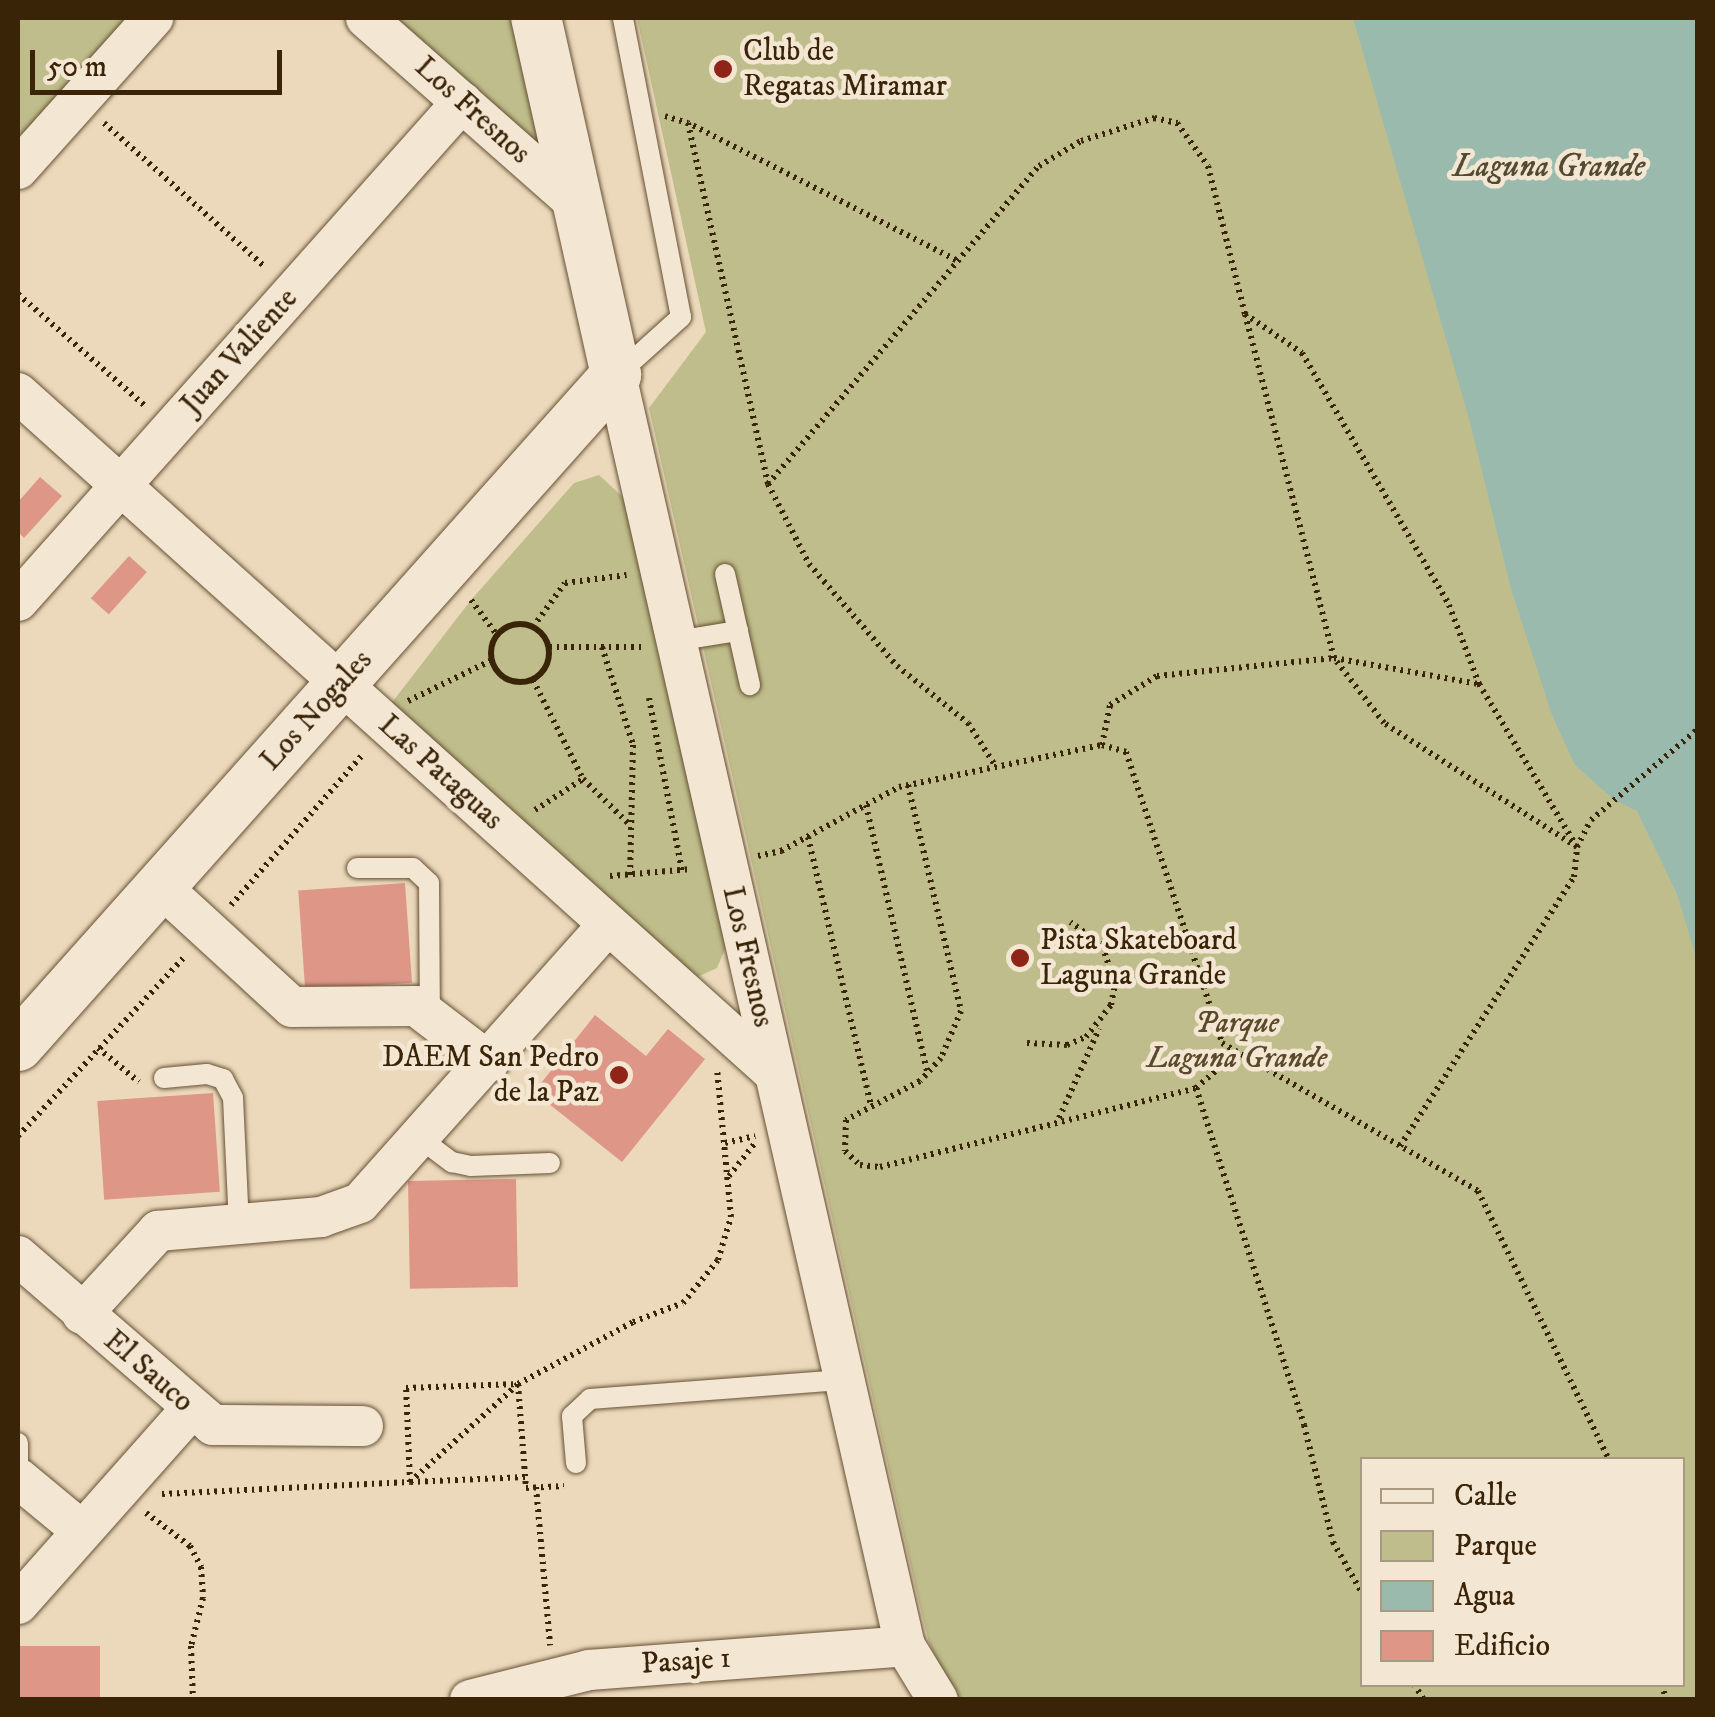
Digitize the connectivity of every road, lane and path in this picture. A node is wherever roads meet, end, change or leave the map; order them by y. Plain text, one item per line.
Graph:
1 (153, 18) edge
2 (366, 18) edge
3 (536, 18) edge
4 (623, 18) edge
5 (79, 100) junction
6 (462, 102) junction
7 (18, 169) edge
8 (578, 205) junction
9 (956, 260) junction
10 (293, 292) junction
11 (18, 294) edge
12 (1245, 314) junction
13 (616, 375) junction
14 (18, 393) edge
15 (171, 429) junction
16 (768, 484) junction
17 (120, 486) junction
18 (620, 556) dead end
19 (725, 574) dead end
20 (626, 575) junction
21 (482, 587) dead end
22 (630, 593) dead end
23 (470, 600) junction
24 (18, 601) edge
25 (459, 614) dead end
26 (533, 627) junction
27 (738, 631) junction
28 (497, 635) junction
29 (651, 645) junction
30 (549, 646) junction
31 (602, 647) junction
32 (1334, 658) junction
33 (492, 660) junction
34 (647, 679) dead end
35 (533, 680) junction
36 (341, 684) junction
37 (1480, 684) junction
38 (750, 685) dead end
39 (401, 688) dead end
40 (1698, 729) edge
41 (1102, 744) junction
42 (367, 750) dead end
43 (382, 763) dead end
44 (996, 767) junction
45 (584, 779) junction
46 (908, 785) junction
47 (866, 805) junction
48 (530, 813) dead end
49 (631, 826) junction
50 (808, 836) junction
51 (1577, 848) junction
52 (726, 862) junction
53 (357, 868) dead end
54 (682, 871) dead end
55 (630, 877) dead end
56 (160, 886) junction
57 (1070, 922) dead end
58 (608, 925) junction
59 (430, 1013) junction
60 (1101, 1023) junction
61 (1026, 1042) dead end
62 (18, 1046) edge
63 (98, 1048) dead end
64 (1234, 1055) junction
65 (489, 1062) junction
66 (716, 1062) dead end
67 (773, 1072) junction
68 (928, 1073) junction
69 (164, 1078) joint
70 (1196, 1088) junction
71 (871, 1106) junction
72 (1058, 1119) junction
73 (761, 1134) dead end
74 (421, 1139) junction
75 (1400, 1146) junction
76 (550, 1163) dead end
77 (728, 1177) junction
78 (239, 1223) junction
79 (18, 1256) edge
80 (82, 1314) junction
81 (842, 1380) junction
82 (518, 1384) junction
83 (190, 1410) junction
84 (363, 1426) dead end
85 (18, 1444) edge
86 (1608, 1457) edge
87 (576, 1463) joint
88 (525, 1476) junction
89 (18, 1478) edge
90 (410, 1482) junction
91 (536, 1487) junction
92 (82, 1531) junction
93 (1360, 1590) edge
94 (18, 1604) edge
95 (905, 1646) junction
96 (559, 1675) junction
97 (193, 1700) edge
98 (470, 1700) edge
99 (938, 1700) edge

1 - 5 street
2 - 6 street, Los Fresnos
3 - 8 street, Los Fresnos
4 - 13 lane
5 - 7 street
5 - 10 path
6 - 8 street, Los Fresnos
6 - 10 street, Juan Valiente
8 - 13 street, Los Fresnos
9 - 12 path
9 - 16 path
9 - 16 path
10 - 15 street, Juan Valiente
11 - 15 path
12 - 32 path
12 - 37 path
13 - 29 street, Los Fresnos
13 - 36 street, Los Nogales
14 - 17 street, Las Pataguas
15 - 17 street, Juan Valiente
16 - 44 path
17 - 24 street, Juan Valiente
17 - 36 street, Las Pataguas
18 - 20 path
19 - 27 lane
20 - 22 path
20 - 26 path
21 - 23 path
23 - 25 path
23 - 28 path
26 - 28 path
26 - 30 path
27 - 29 lane
27 - 38 lane
28 - 33 path
29 - 31 path
29 - 52 street, Los Fresnos
30 - 31 path
30 - 35 path
31 - 49 path
32 - 37 path
32 - 41 path
32 - 51 path
33 - 35 path
33 - 39 path
34 - 54 path
35 - 45 path
36 - 56 street, Los Nogales
36 - 58 street, Las Pataguas
37 - 51 path
40 - 51 path
41 - 44 path
41 - 64 path
42 - 43 path
44 - 46 path
45 - 48 path
45 - 49 path
46 - 47 path
46 - 68 path
47 - 50 path
47 - 68 path
49 - 55 path
50 - 52 path
50 - 71 path
51 - 75 path
52 - 67 street, Los Fresnos
53 - 59 lane
56 - 59 street
56 - 62 street, Los Nogales
57 - 60 path
58 - 65 street
58 - 67 street, Las Pataguas
59 - 65 street
60 - 61 path
60 - 72 path
63 - 69 path
64 - 70 path
64 - 75 path
65 - 74 street
66 - 77 path
67 - 81 street, Los Fresnos
68 - 71 path
69 - 78 lane
70 - 72 path
70 - 93 path
71 - 72 path
73 - 77 path
74 - 76 lane
74 - 78 street
75 - 86 path
77 - 82 path
78 - 80 street
79 - 80 street, El Sauco
80 - 83 street, El Sauco
81 - 87 lane
81 - 95 street, Los Fresnos
82 - 88 path
82 - 90 path
82 - 90 path
83 - 84 street, El Sauco
83 - 92 street
85 - 89 lane
87 - 91 path
88 - 90 path
88 - 91 path
89 - 92 street
90 - 97 path
91 - 96 path
92 - 94 street
95 - 96 street, Pasaje 1
95 - 99 street, Los Fresnos
96 - 98 street, Pasaje 1

